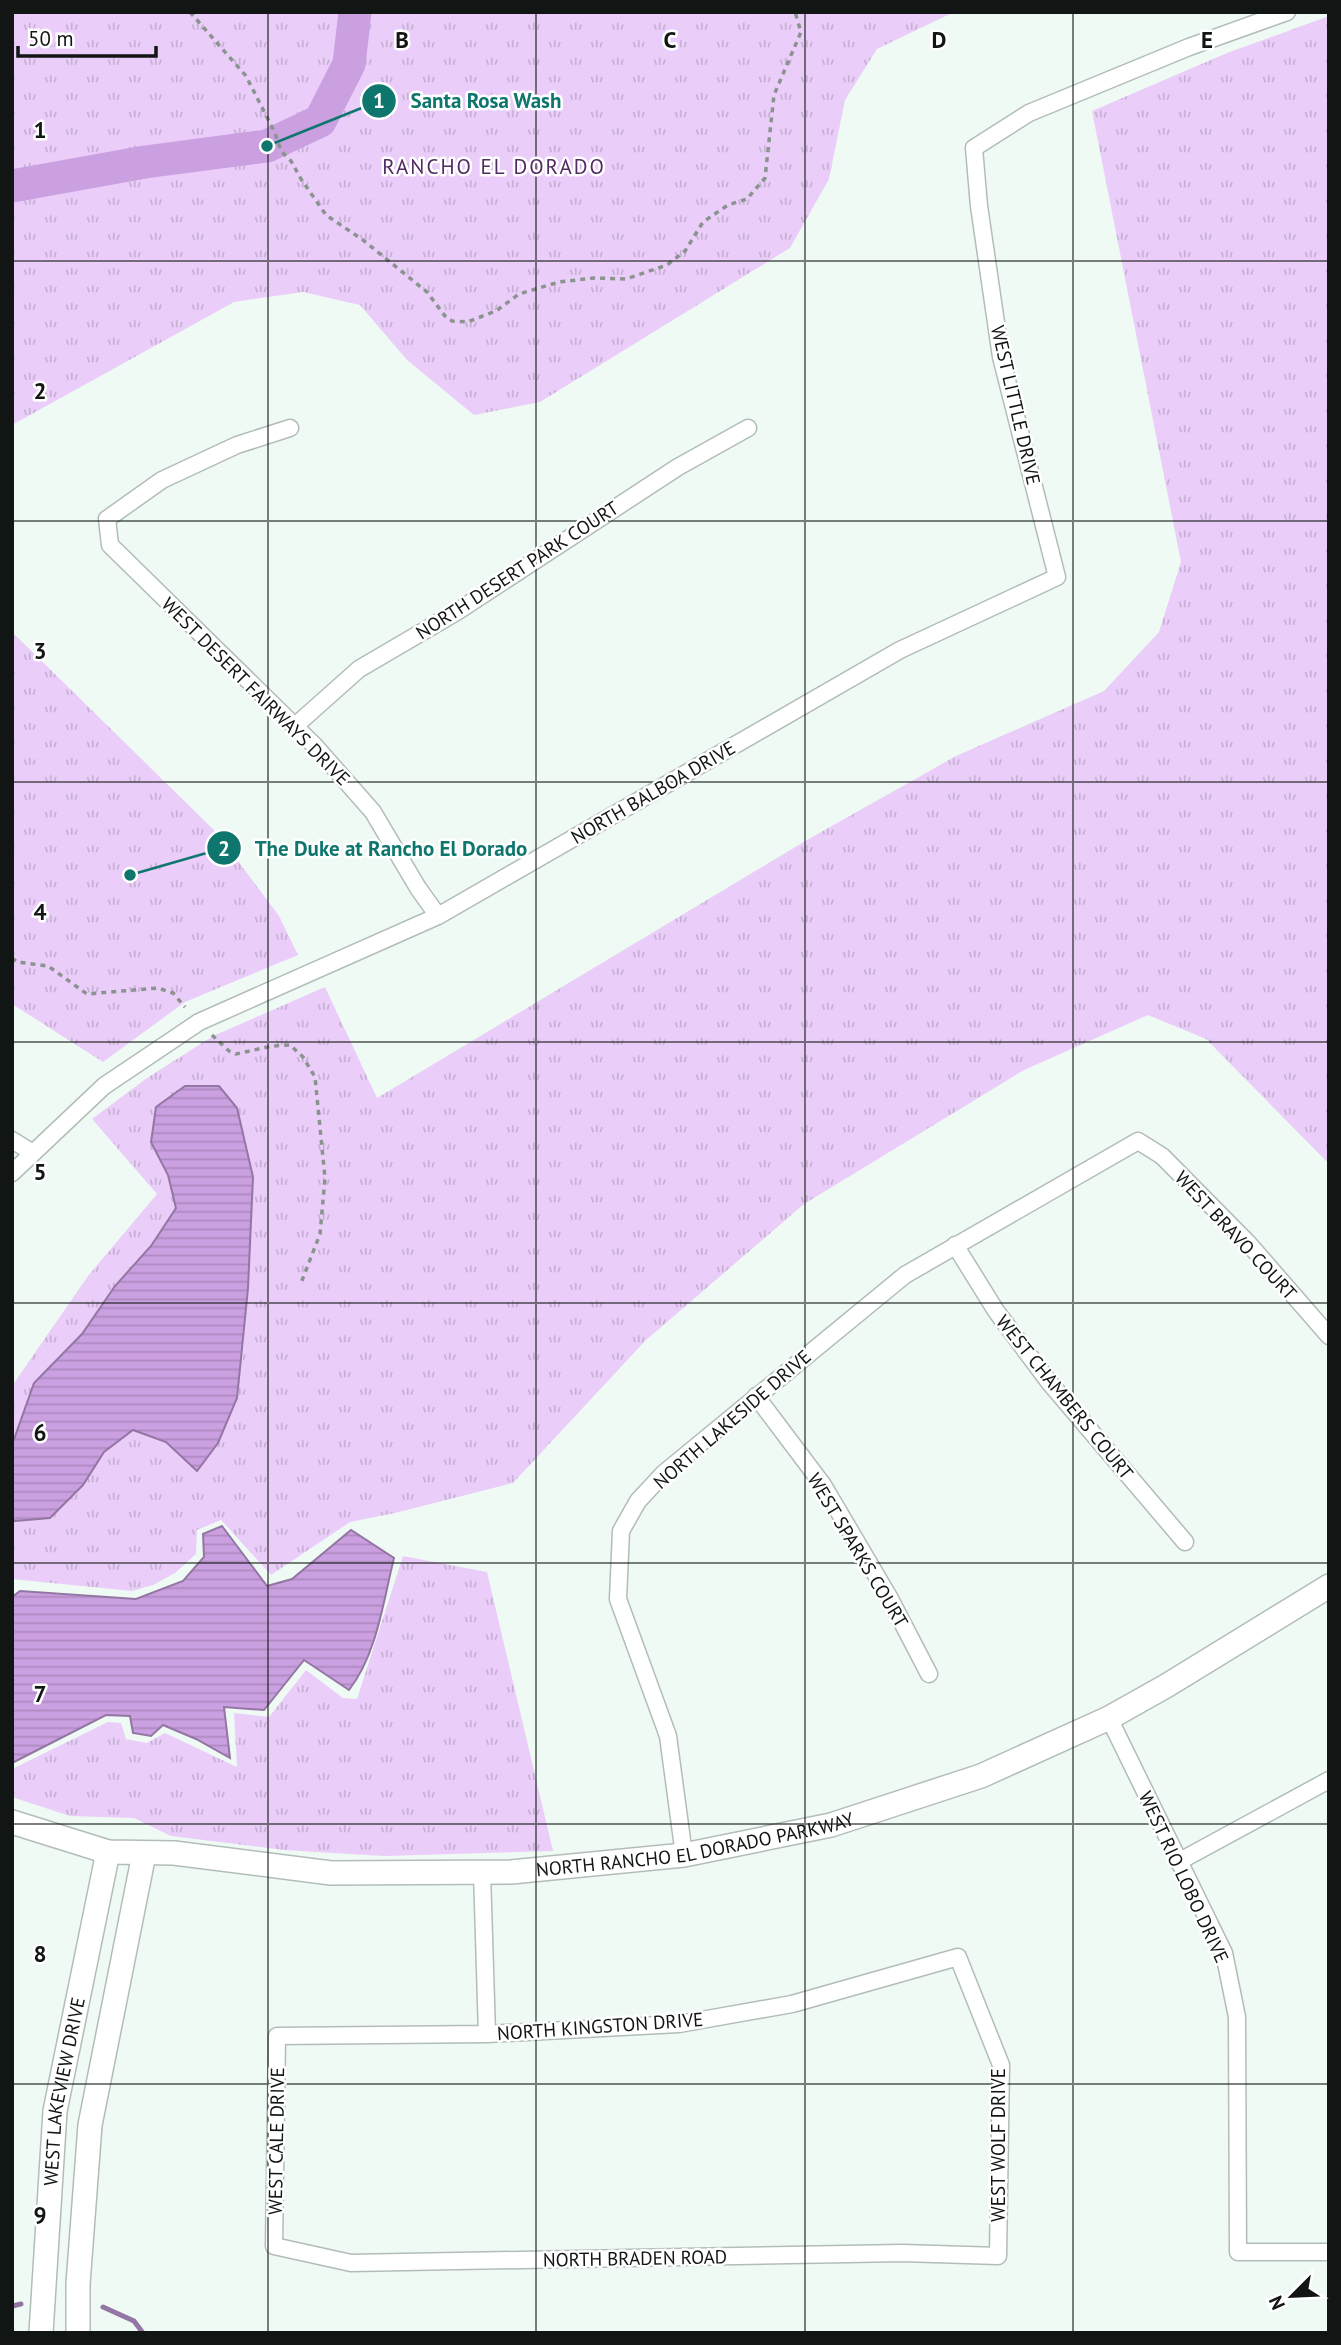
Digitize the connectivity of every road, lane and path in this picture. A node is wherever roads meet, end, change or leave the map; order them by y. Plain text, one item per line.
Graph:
1 (190, 12) edge
2 (795, 12) edge
3 (1287, 12) edge
4 (290, 428) dead end
5 (748, 428) dead end
6 (1057, 577) joint
7 (295, 726) junction
8 (438, 916) junction
9 (12, 958) edge
10 (185, 1007) dead end
11 (210, 1034) dead end
12 (12, 1140) edge
13 (1138, 1141) joint
14 (33, 1153) junction
15 (12, 1173) edge
16 (955, 1245) junction
17 (302, 1283) dead end
18 (1329, 1336) edge
19 (756, 1396) junction
20 (1185, 1542) dead end
21 (1329, 1586) edge
22 (929, 1674) dead end
23 (1109, 1718) junction
24 (1329, 1780) edge
25 (12, 1822) edge
26 (108, 1852) junction
27 (144, 1854) junction
28 (684, 1855) junction
29 (1178, 1862) junction
30 (482, 1872) junction
31 (958, 1957) joint
32 (487, 2034) junction
33 (277, 2036) joint
34 (274, 2246) joint
35 (1329, 2252) edge
36 (998, 2256) joint
37 (41, 2333) edge
38 (78, 2333) edge

1 - 2 path
3 - 6 street, WEST LITTLE DRIVE
4 - 7 street, WEST DESERT FAIRWAYS DRIVE
5 - 7 street, NORTH DESERT PARK COURT
6 - 8 street, NORTH BALBOA DRIVE
7 - 8 street, WEST DESERT FAIRWAYS DRIVE
8 - 14 street, NORTH BALBOA DRIVE
9 - 10 path
11 - 17 path
12 - 14 street
13 - 16 street, NORTH LAKESIDE DRIVE
13 - 18 street, WEST BRAVO COURT
14 - 15 street, NORTH BALBOA DRIVE
16 - 19 street, NORTH LAKESIDE DRIVE
16 - 20 street, WEST CHAMBERS COURT
19 - 22 street, WEST SPARKS COURT
19 - 28 street, NORTH LAKESIDE DRIVE
21 - 23 street, NORTH RANCHO EL DORADO PARKWAY
23 - 28 street, NORTH RANCHO EL DORADO PARKWAY
23 - 29 street, WEST RIO LOBO DRIVE
24 - 29 street
25 - 26 street, NORTH RANCHO EL DORADO PARKWAY
26 - 27 street, NORTH RANCHO EL DORADO PARKWAY
26 - 37 street, WEST LAKEVIEW DRIVE
27 - 30 street, NORTH RANCHO EL DORADO PARKWAY
27 - 38 street, WEST LAKEVIEW DRIVE
28 - 30 street, NORTH RANCHO EL DORADO PARKWAY
29 - 35 street, WEST RIO LOBO DRIVE
30 - 32 street
31 - 32 street, NORTH KINGSTON DRIVE
31 - 36 street, WEST WOLF DRIVE
32 - 33 street, NORTH KINGSTON DRIVE
33 - 34 street, WEST CALE DRIVE
34 - 36 street, NORTH BRADEN ROAD

